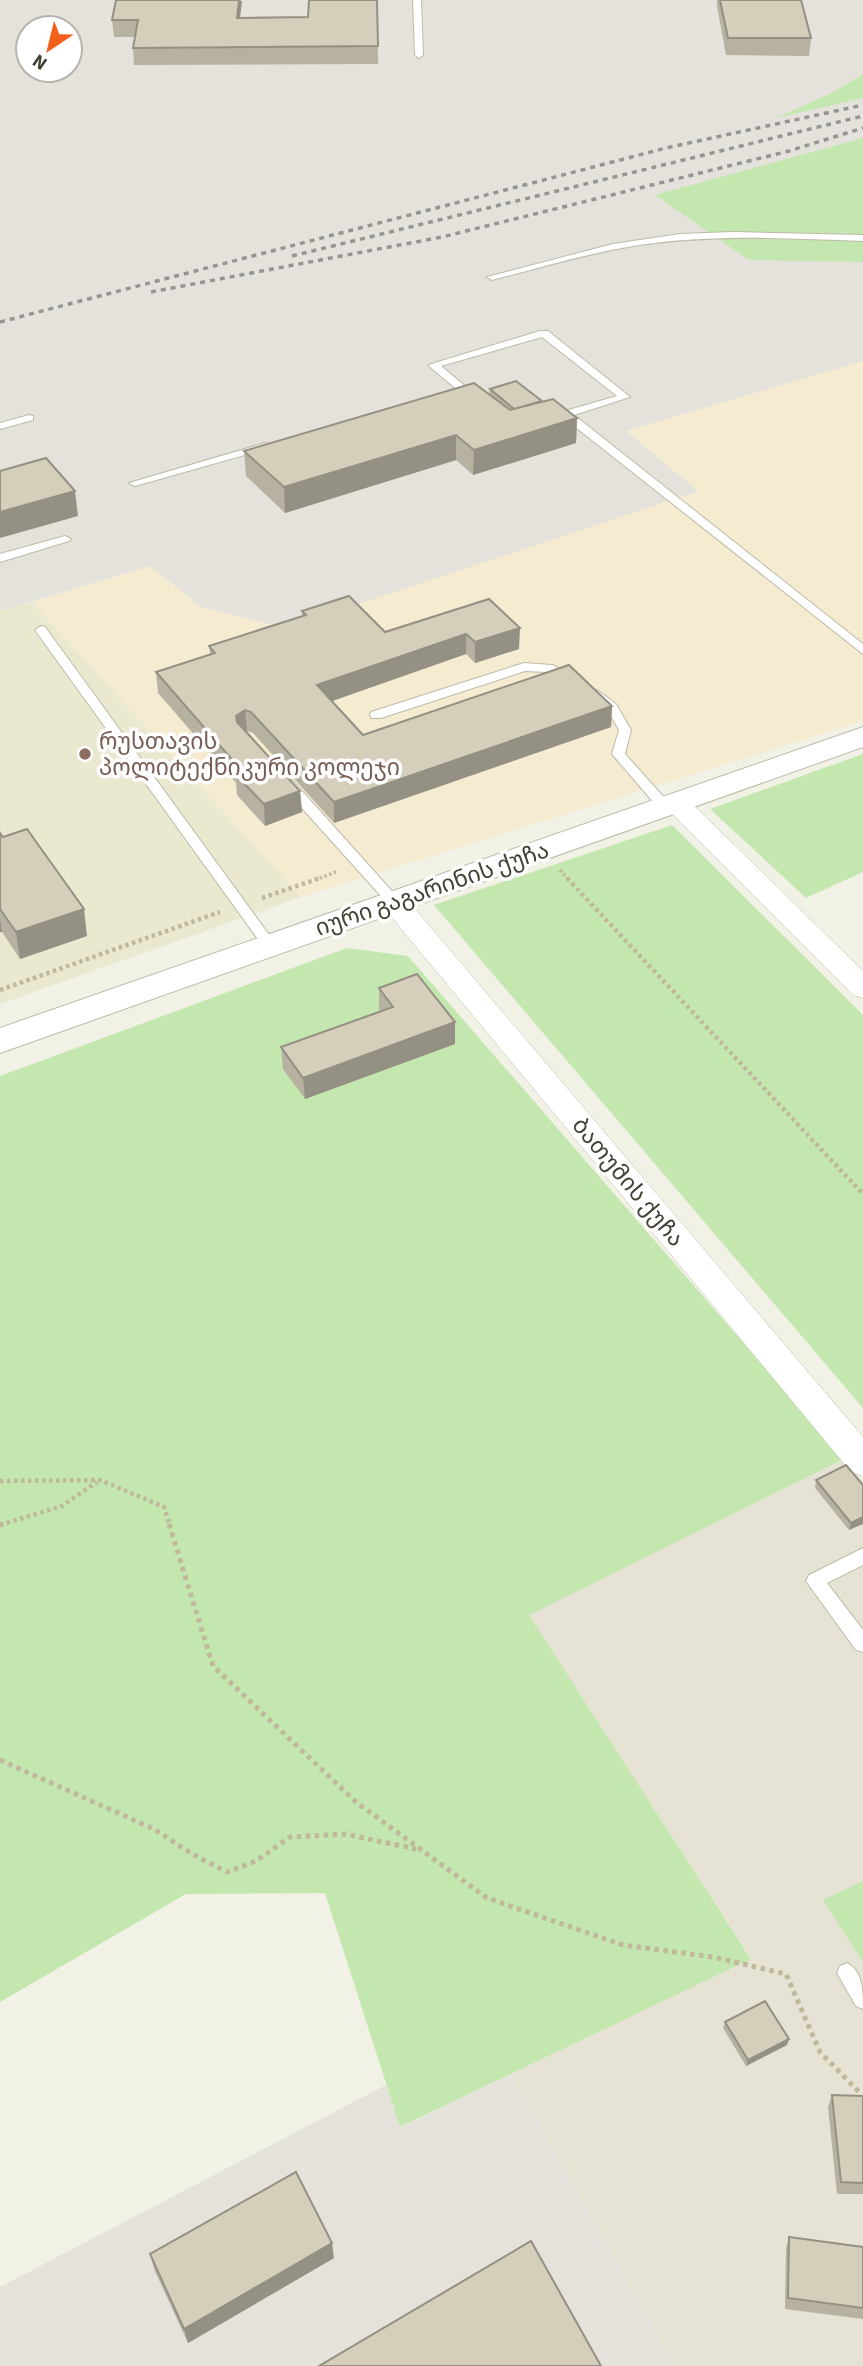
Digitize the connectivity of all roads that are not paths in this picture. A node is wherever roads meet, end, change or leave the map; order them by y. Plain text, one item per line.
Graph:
1 (417, 0) edge
2 (419, 55) dead end
3 (863, 237) edge
4 (492, 277) dead end
5 (463, 390) junction
6 (450, 394) edge
7 (566, 414) junction
8 (29, 418) dead end
9 (0, 426) edge
10 (279, 442) edge
11 (135, 483) dead end
12 (65, 540) dead end
13 (0, 558) edge
14 (41, 630) dead end
15 (863, 650) edge
16 (376, 715) dead end
17 (863, 736) edge
18 (281, 777) edge
19 (670, 804) junction
20 (394, 902) junction
21 (270, 946) junction
22 (863, 988) edge
23 (0, 1041) edge
24 (863, 1462) edge
25 (863, 1556) edge
26 (863, 1644) edge
27 (847, 1973) dead end
28 (863, 1999) edge

1 - 2 lane
3 - 4 lane
5 - 6 lane
5 - 7 lane
5 - 7 lane
7 - 15 lane
8 - 9 lane
10 - 11 lane
12 - 13 lane
14 - 21 lane
16 - 19 lane
17 - 19 street, იური გაგარინის ქუჩა
18 - 20 lane
19 - 20 street, იური გაგარინის ქუჩა
19 - 22 street
20 - 21 street, იური გაგარინის ქუჩა
20 - 24 street, ბათუმის ქუჩა
21 - 23 street, იური გაგარინის ქუჩა
25 - 26 lane
27 - 28 lane

